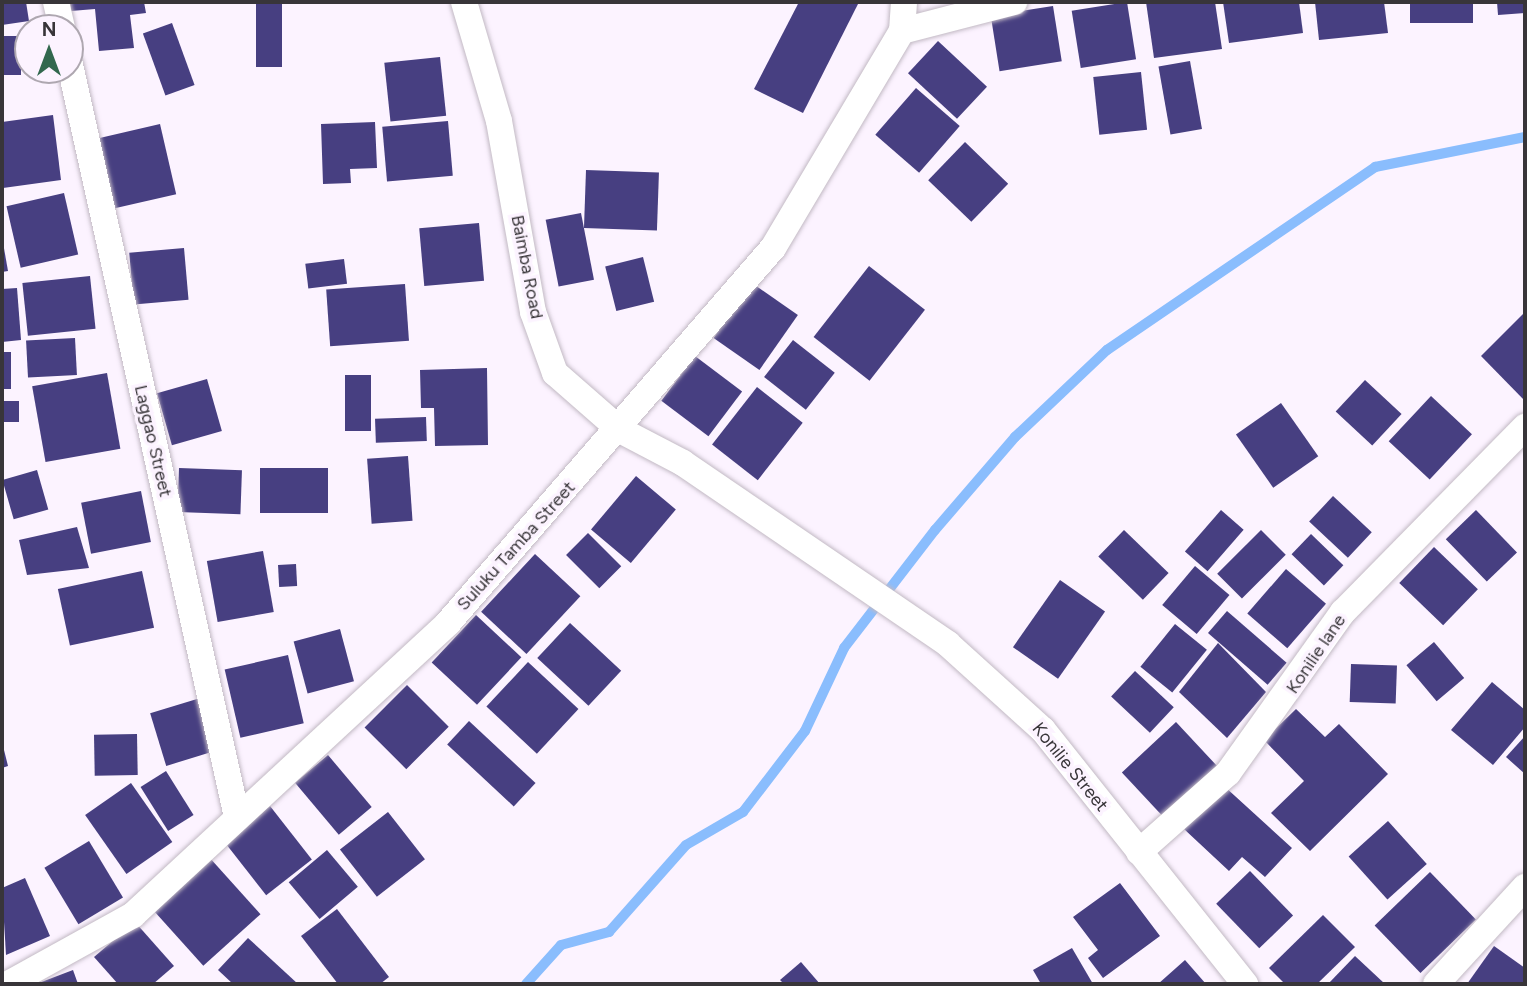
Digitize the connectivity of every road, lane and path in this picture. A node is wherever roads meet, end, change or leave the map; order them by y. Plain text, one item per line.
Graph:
1 (464, 2) edge
2 (904, 2) edge
3 (1013, 2) edge
4 (902, 31) junction
5 (74, 84) edge
6 (1525, 427) edge
7 (620, 430) junction
8 (824, 564) joint
9 (237, 817) junction
10 (1139, 852) junction
11 (1525, 887) edge
12 (8, 984) edge
13 (1245, 984) edge
14 (1436, 984) edge

1 - 7 street, Baimba Road
2 - 4 street, Suluku Tamba Street
3 - 4 street
4 - 7 street, Suluku Tamba Street
5 - 9 street, Laggao Street
6 - 10 street, Konilie lane
7 - 8 street, Baimba Road
7 - 9 street, Suluku Tamba Street
8 - 10 street, Konilie Street
9 - 12 street, Suluku Tamba Street
10 - 13 street, Konilie Street
11 - 14 street

